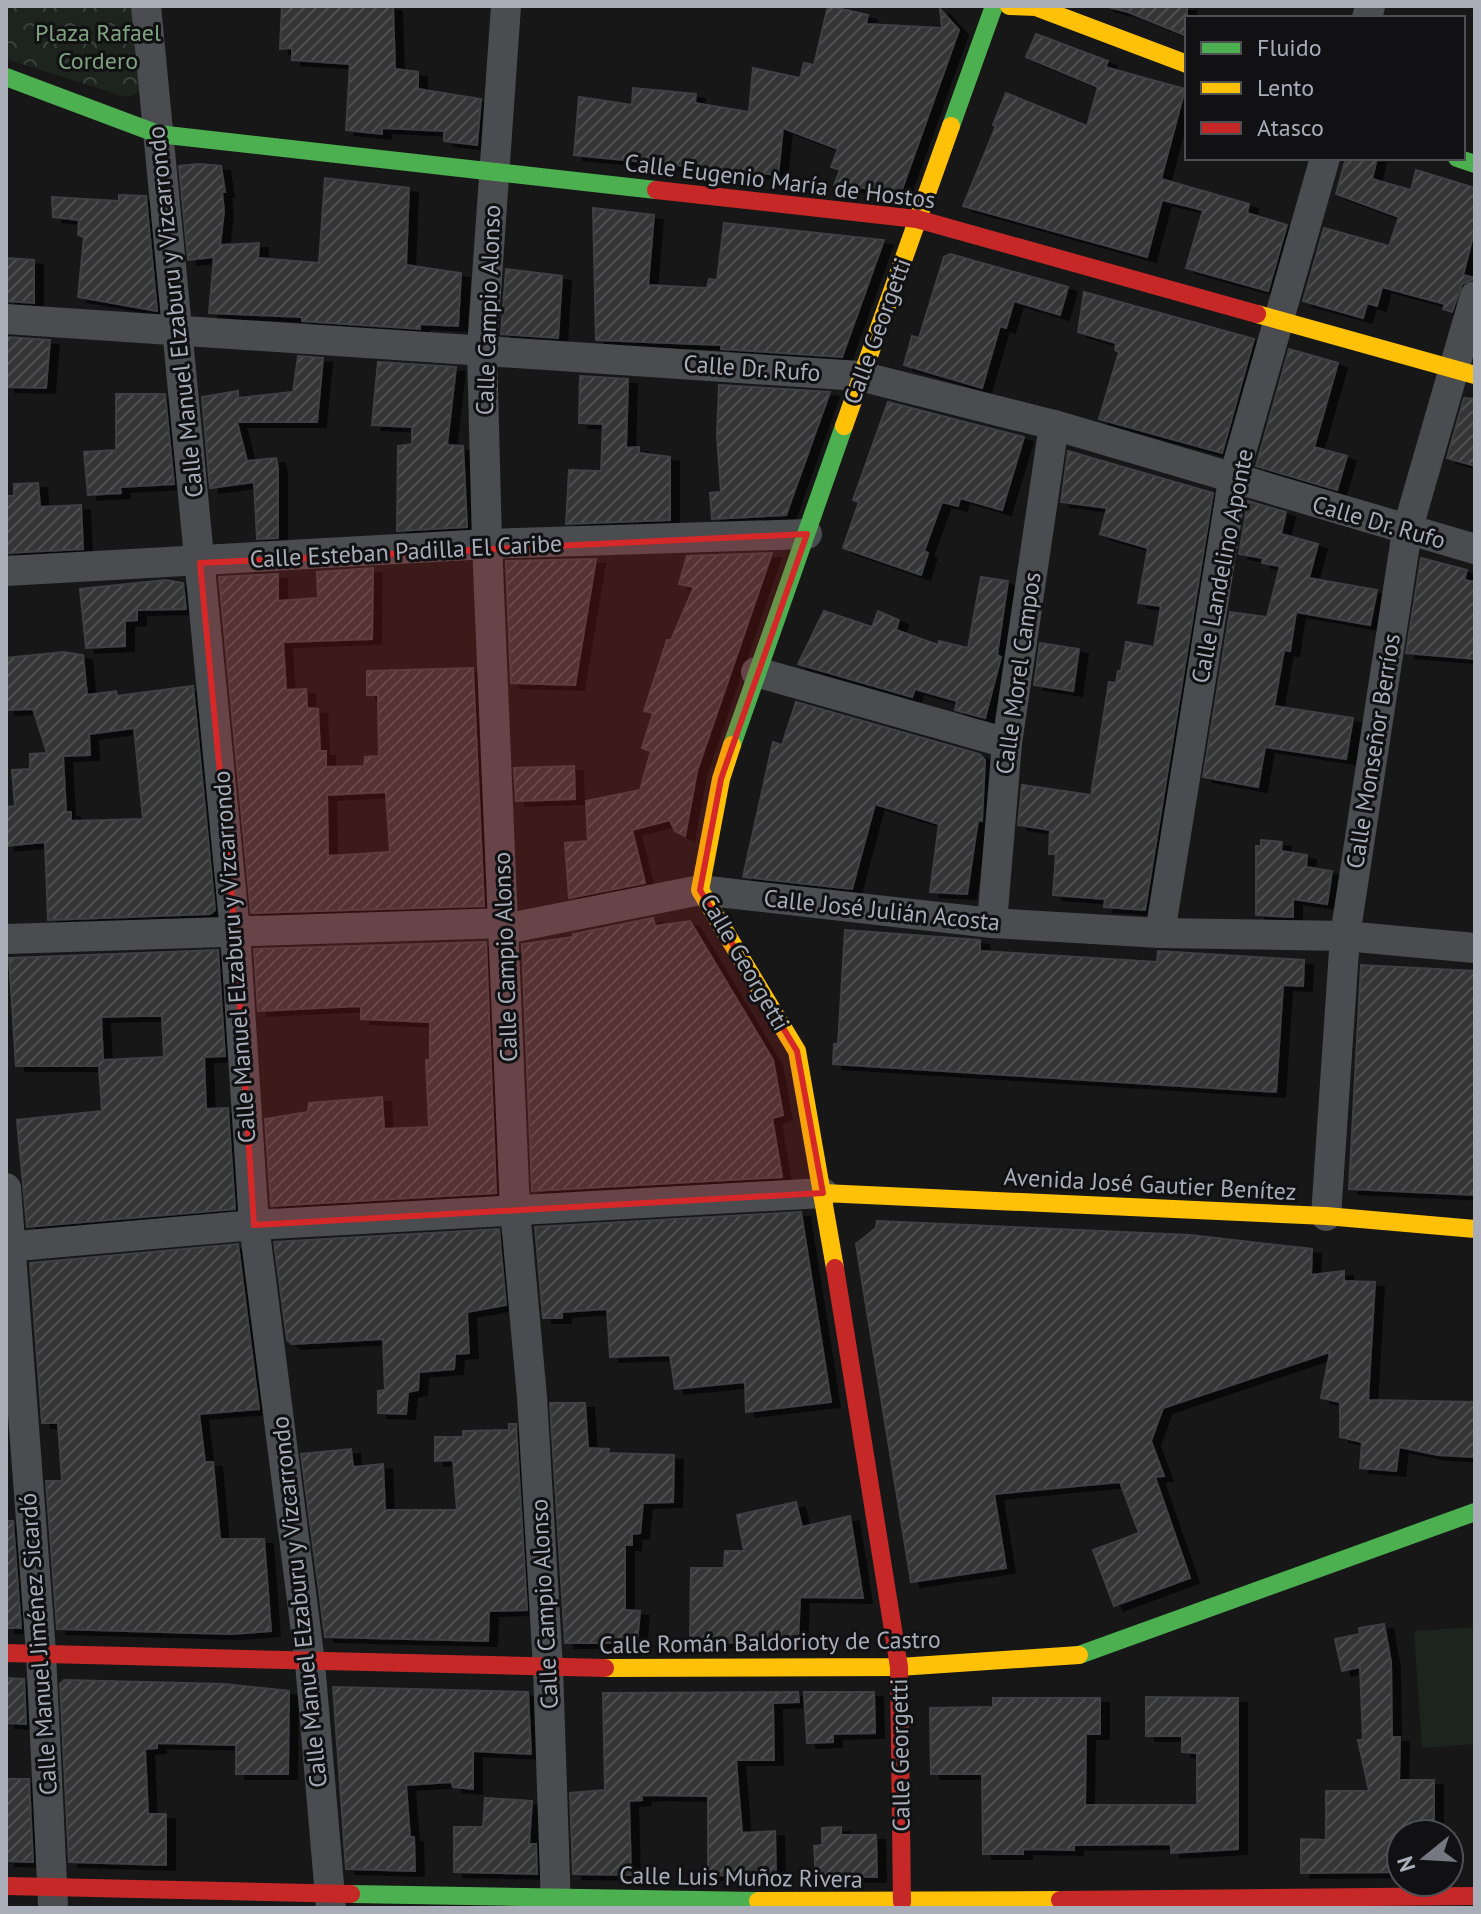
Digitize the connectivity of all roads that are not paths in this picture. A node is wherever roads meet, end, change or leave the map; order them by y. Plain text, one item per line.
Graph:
1 (146, 6) edge
2 (506, 6) edge
3 (994, 6) edge
4 (1009, 6) edge
5 (1185, 63) edge
6 (6, 77) edge
7 (158, 134) junction
8 (1324, 160) edge
9 (494, 169) junction
10 (917, 219) junction
11 (1475, 296) edge
12 (6, 319) edge
13 (1281, 322) junction
14 (174, 328) junction
15 (482, 348) junction
16 (1464, 372) edge
17 (860, 376) junction
18 (1054, 425) junction
19 (1233, 480) junction
20 (1407, 531) junction
21 (807, 534) junction
22 (487, 544) junction
23 (1475, 549) edge
24 (200, 563) junction
25 (6, 571) edge
26 (756, 672) junction
27 (1007, 743) junction
28 (700, 890) junction
29 (504, 923) junction
30 (992, 923) junction
31 (235, 932) junction
32 (1160, 933) junction
33 (1345, 936) junction
34 (6, 939) edge
35 (1475, 948) edge
36 (6, 1188) edge
37 (823, 1193) junction
38 (515, 1210) junction
39 (1326, 1216) junction
40 (254, 1225) junction
41 (1475, 1229) edge
42 (8, 1247) edge
43 (1475, 1512) edge
44 (6, 1653) edge
45 (41, 1653) junction
46 (310, 1663) junction
47 (899, 1667) junction
48 (548, 1668) junction
49 (6, 1886) edge
50 (1475, 1896) edge
51 (53, 1898) edge
52 (330, 1899) edge
53 (1330, 1902) edge
54 (556, 1904) edge
55 (902, 1905) edge

1 - 7 street, Calle Manuel Elzaburu y Vizcarrondo
2 - 9 street, Calle Campio Alonso
3 - 10 main road, Calle Georgetti
4 - 5 main road
6 - 7 main road, Calle Eugenio María de Hostos
7 - 9 main road, Calle Eugenio María de Hostos
7 - 14 street, Calle Manuel Elzaburu y Vizcarrondo
8 - 13 street, Calle Landelino Aponte
9 - 10 main road, Calle Eugenio María de Hostos
9 - 15 street, Calle Campio Alonso
10 - 13 main road, Calle Eugenio María de Hostos
10 - 17 main road, Calle Georgetti
11 - 16 street, Calle Monseñor Berríos
12 - 14 street, Calle Dr. Rufo
13 - 16 main road, Calle Eugenio María de Hostos
13 - 19 street, Calle Landelino Aponte
14 - 15 street, Calle Dr. Rufo
14 - 24 street, Calle Manuel Elzaburu y Vizcarrondo
15 - 17 street, Calle Dr. Rufo
15 - 22 street, Calle Campio Alonso
16 - 20 street, Calle Monseñor Berríos
17 - 18 street, Calle Dr. Rufo
17 - 21 main road, Calle Georgetti
18 - 19 street, Calle Dr. Rufo
18 - 27 street, Calle Morel Campos
19 - 20 street, Calle Dr. Rufo
19 - 32 street, Calle Landelino Aponte
20 - 23 street, Calle Dr. Rufo
20 - 33 street, Calle Monseñor Berríos
21 - 22 street, Calle Esteban Padilla El Caribe
21 - 26 main road, Calle Georgetti
22 - 24 street, Calle Esteban Padilla El Caribe
22 - 29 street, Calle Campio Alonso
24 - 25 street, Calle Esteban Padilla El Caribe
24 - 31 street, Calle Manuel Elzaburu y Vizcarrondo
26 - 27 street
26 - 28 main road, Calle Georgetti
27 - 30 street, Calle Morel Campos
28 - 29 street, Calle José Julián Acosta
28 - 30 street, Calle José Julián Acosta
28 - 37 main road, Calle Georgetti
29 - 31 street, Calle José Julián Acosta
29 - 38 street, Calle Campio Alonso
30 - 32 street, Calle José Julián Acosta
31 - 34 street, Calle José Julián Acosta
31 - 40 street, Calle Manuel Elzaburu y Vizcarrondo
32 - 33 street, Calle José Julián Acosta
33 - 35 street, Calle José Julián Acosta
33 - 39 street, Calle Monseñor Berríos
36 - 42 street, Calle Manuel Jiménez Sicardó
37 - 38 street
37 - 39 main road, Avenida José Gautier Benítez
37 - 47 main road, Calle Georgetti
38 - 40 street
38 - 48 street, Calle Campio Alonso
39 - 41 main road, Avenida José Gautier Benítez
40 - 42 street
40 - 46 street, Calle Manuel Elzaburu y Vizcarrondo
42 - 45 street, Calle Manuel Jiménez Sicardó
43 - 47 main road, Calle Román Baldorioty de Castro
44 - 45 main road, Calle Román Baldorioty de Castro
45 - 46 main road, Calle Román Baldorioty de Castro
45 - 51 street, Calle Manuel Jiménez Sicardó
46 - 48 main road, Calle Román Baldorioty de Castro
46 - 52 street, Calle Manuel Elzaburu y Vizcarrondo
47 - 48 main road, Calle Román Baldorioty de Castro
47 - 55 main road, Calle Georgetti
48 - 54 street, Calle Campio Alonso
49 - 51 main road, Calle Luis Muñoz Rivera
50 - 53 main road, Calle Luis Muñoz Rivera
51 - 52 main road, Calle Luis Muñoz Rivera
52 - 54 main road, Calle Luis Muñoz Rivera
53 - 55 main road, Calle Luis Muñoz Rivera
54 - 55 main road, Calle Luis Muñoz Rivera

